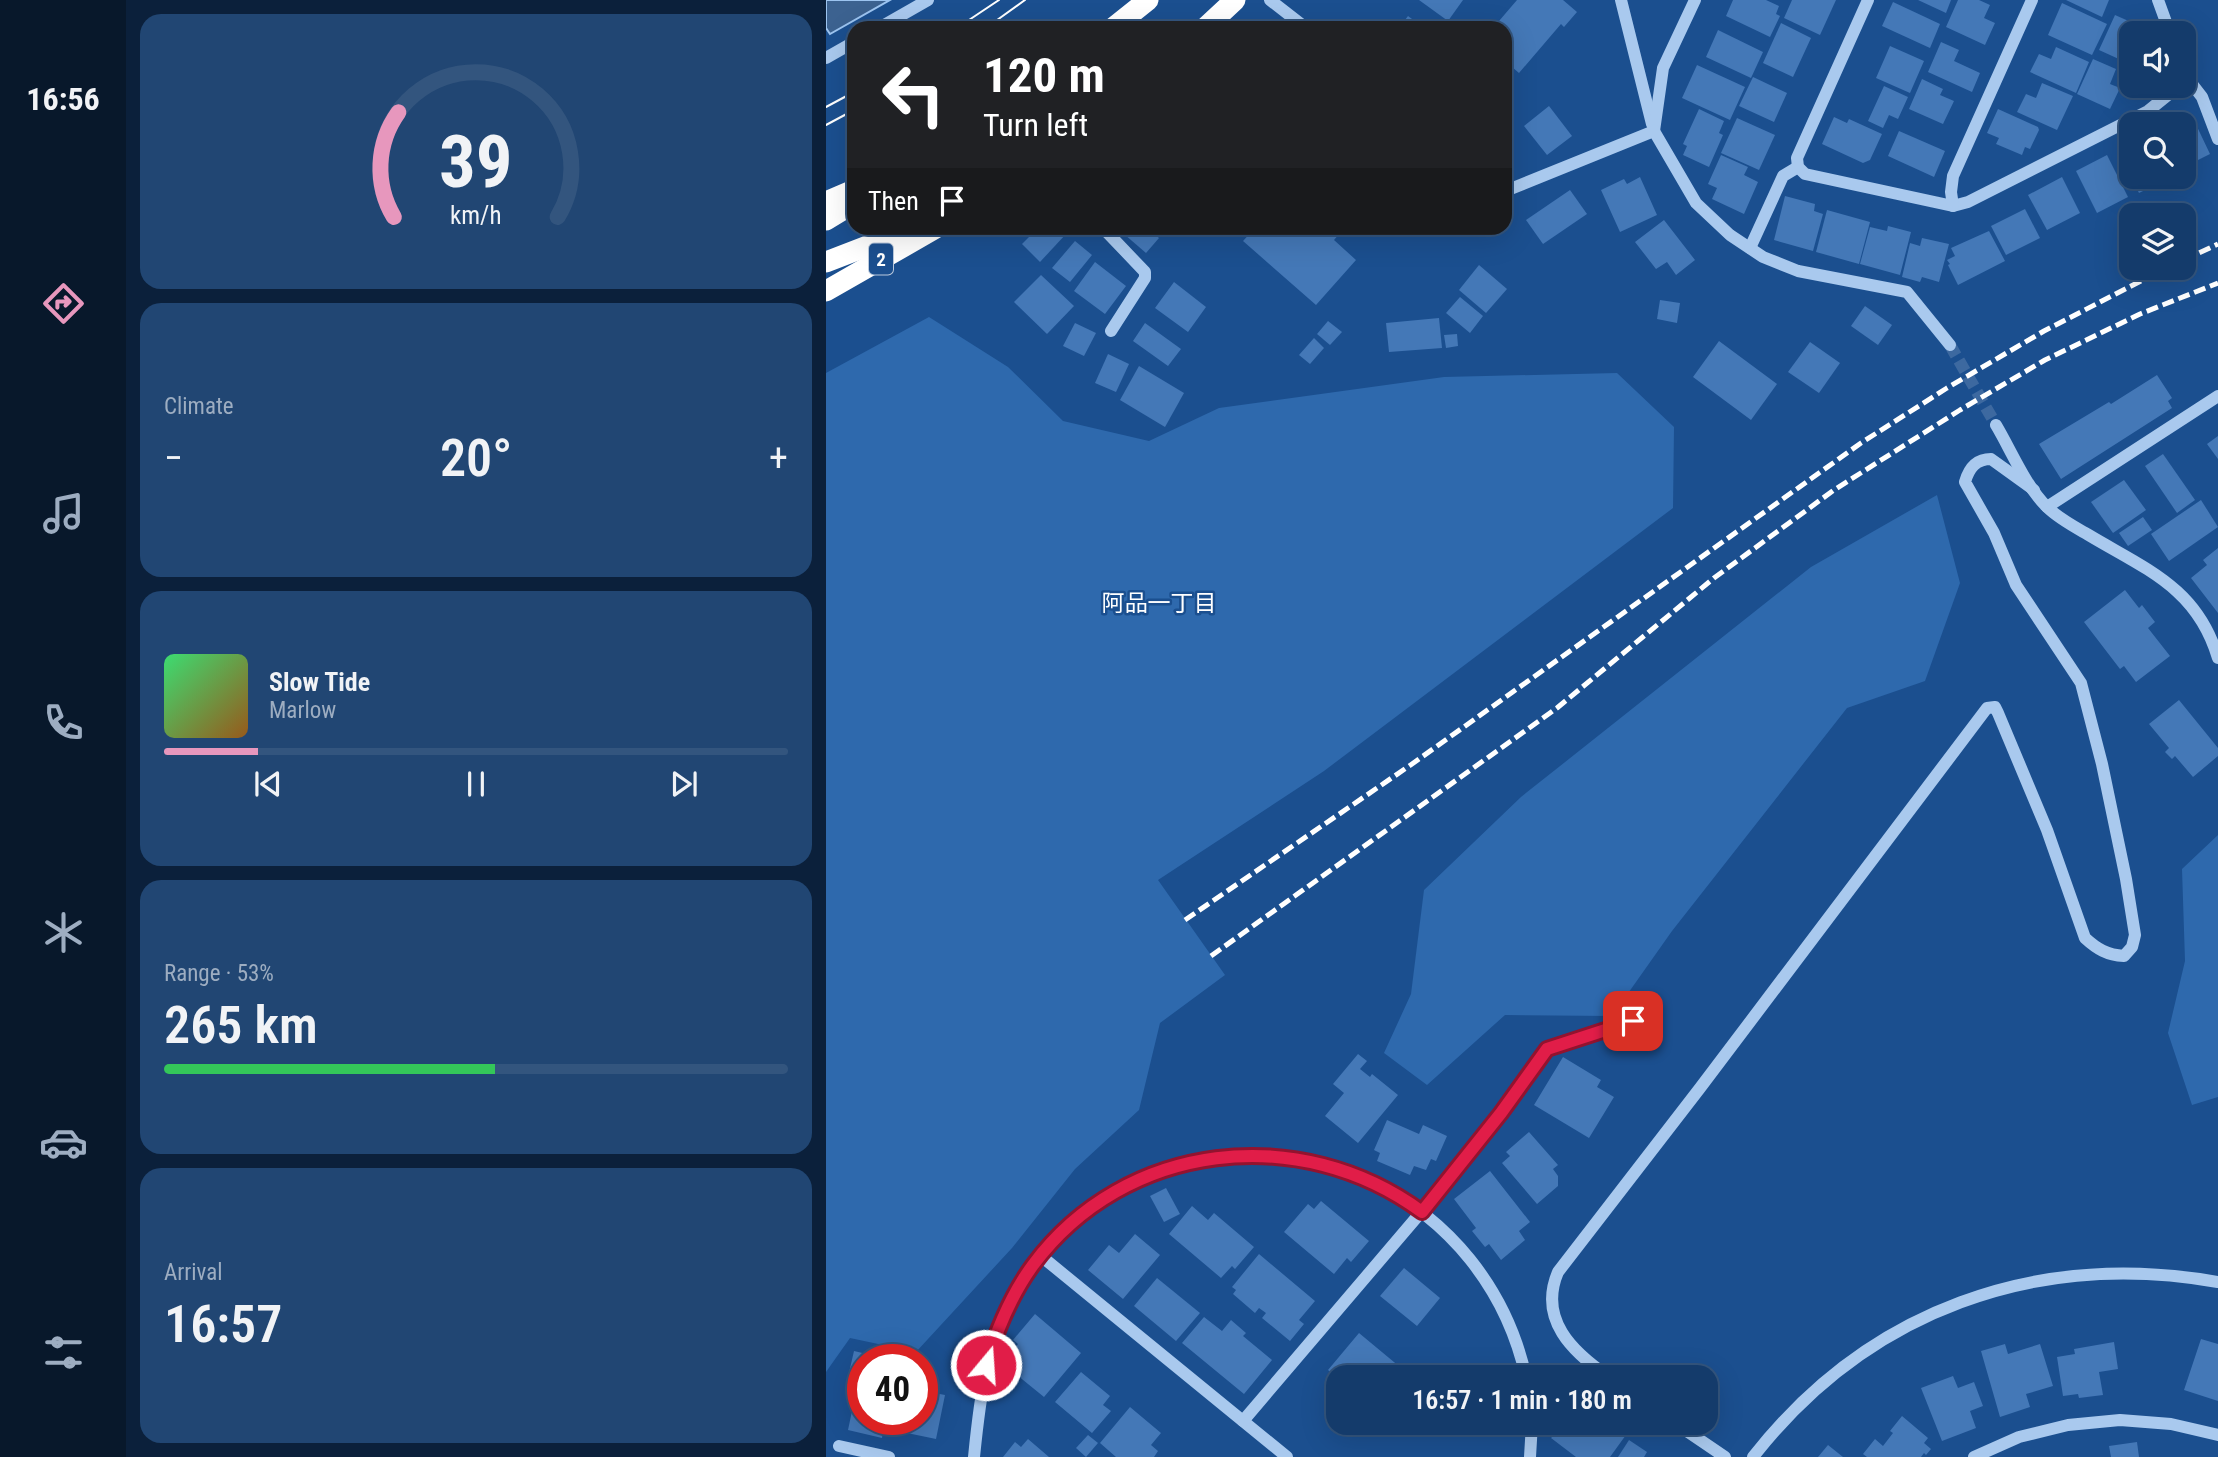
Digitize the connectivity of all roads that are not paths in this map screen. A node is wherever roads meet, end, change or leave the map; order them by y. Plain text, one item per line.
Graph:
1 (928, 0) edge
2 (1147, 0) edge
3 (1235, 0) edge
4 (1270, 0) edge
5 (1621, 0) edge
6 (1695, 0) edge
7 (1868, 0) edge
8 (2032, 0) edge
9 (2158, 0) edge
10 (891, 21) edge
11 (1122, 21) edge
12 (1212, 21) edge
13 (1297, 21) edge
14 (2166, 21) edge
15 (847, 46) edge
16 (826, 58) edge
17 (2196, 91) edge
18 (2163, 98) edge
19 (1654, 131) junction
20 (2218, 139) edge
21 (1798, 167) junction
22 (1512, 188) edge
23 (847, 193) edge
24 (826, 202) edge
25 (1953, 206) junction
26 (847, 207) edge
27 (826, 220) edge
28 (896, 235) edge
29 (924, 235) edge
30 (1110, 235) edge
31 (1750, 248) junction
32 (826, 262) edge
33 (826, 291) edge
34 (1111, 331) dead end
35 (1950, 345) tunnel mouth
36 (2218, 396) edge
37 (1996, 425) tunnel mouth
38 (2034, 490) junction
39 (2047, 507) junction
40 (2218, 658) edge
41 (1633, 1021) dead end
42 (1422, 1212) junction
43 (1041, 1256) junction
44 (2218, 1282) edge
45 (1523, 1365) edge
46 (1595, 1365) edge
47 (1243, 1421) junction
48 (1531, 1435) edge
49 (1693, 1435) edge
50 (2218, 1435) edge
51 (839, 1446) dead end
52 (889, 1457) edge
53 (974, 1457) edge
54 (1287, 1457) edge
55 (1530, 1457) edge
56 (1725, 1457) edge
57 (1754, 1457) edge
58 (1974, 1457) edge

1 - 10 street
2 - 11 highway
3 - 12 highway
4 - 13 street
5 - 19 street
6 - 19 street
7 - 21 street
8 - 25 street
9 - 14 street
15 - 16 street
17 - 20 street
18 - 25 street
19 - 22 street
19 - 31 street
21 - 25 street
21 - 31 street
23 - 24 highway
26 - 27 highway
28 - 32 highway, 2
29 - 33 highway, 2
30 - 34 street
31 - 35 street
36 - 39 street
37 - 38 street
38 - 39 street
38 - 46 street
39 - 40 street
41 - 42 street
42 - 43 street
42 - 45 street
42 - 47 street
43 - 47 street
43 - 53 street
44 - 57 street
47 - 54 street
48 - 55 street
49 - 56 street
50 - 58 street
51 - 52 street

